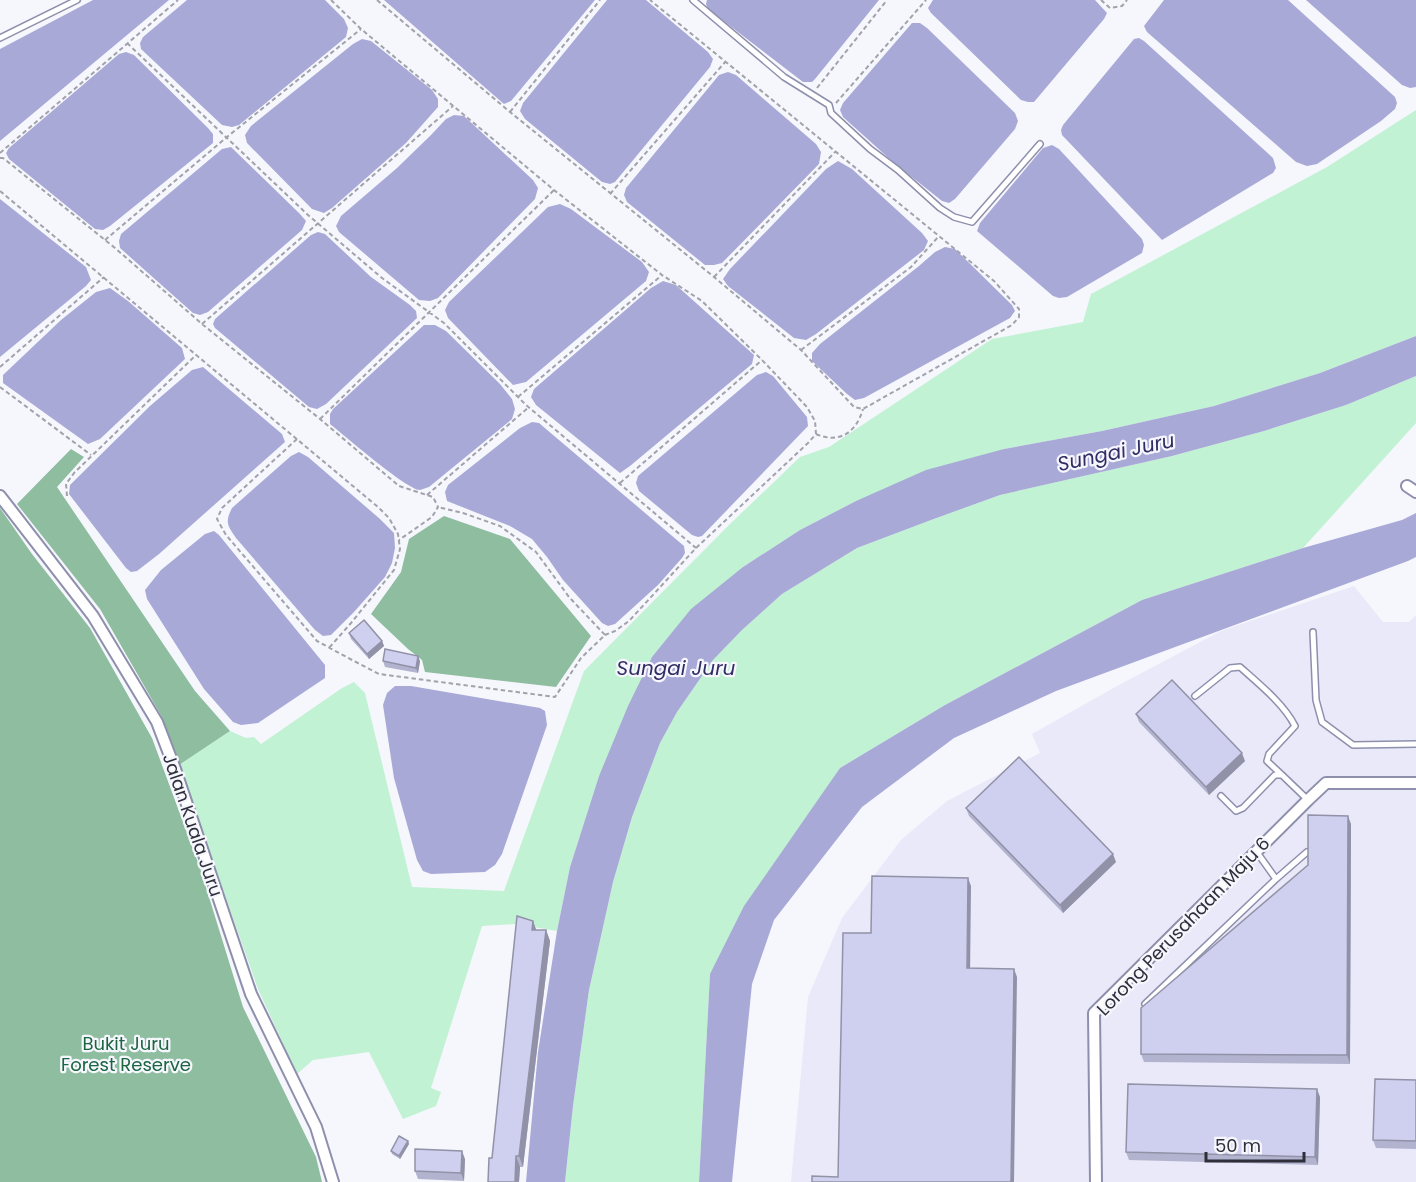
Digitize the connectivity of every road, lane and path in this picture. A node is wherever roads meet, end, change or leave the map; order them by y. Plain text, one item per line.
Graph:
1 (76, 0) edge
2 (178, 0) edge
3 (331, 0) edge
4 (377, 0) edge
5 (600, 0) edge
6 (650, 0) edge
7 (693, 0) edge
8 (887, 0) edge
9 (926, 0) edge
10 (1101, 0) edge
11 (1127, 0) edge
12 (361, 29) junction
13 (0, 38) edge
14 (127, 43) junction
15 (726, 61) junction
16 (811, 95) junction
17 (453, 106) junction
18 (831, 110) junction
19 (510, 112) junction
20 (227, 137) junction
21 (1040, 144) dead end
22 (835, 152) junction
23 (0, 153) edge
24 (0, 158) edge
25 (554, 190) junction
26 (0, 191) edge
27 (610, 194) junction
28 (319, 223) junction
29 (939, 236) junction
30 (105, 240) junction
31 (662, 275) junction
32 (104, 277) junction
33 (714, 277) junction
34 (430, 313) junction
35 (202, 324) junction
36 (801, 350) junction
37 (196, 355) junction
38 (762, 360) junction
39 (0, 368) edge
40 (0, 387) edge
41 (518, 397) junction
42 (529, 407) junction
43 (863, 409) junction
44 (320, 419) junction
45 (816, 434) junction
46 (297, 439) junction
47 (92, 456) junction
48 (620, 483) junction
49 (427, 495) junction
50 (0, 496) edge
51 (67, 496) dead end
52 (438, 507) junction
53 (399, 540) junction
54 (696, 548) junction
55 (1313, 632) dead end
56 (605, 635) junction
57 (328, 648) junction
58 (1195, 696) dead end
59 (1416, 744) edge
60 (1282, 775) junction
61 (1416, 783) edge
62 (1221, 796) dead end
63 (1308, 800) junction
64 (1256, 851) junction
65 (1307, 852) edge
66 (1276, 879) junction
67 (1145, 1004) edge
68 (333, 1182) edge
69 (1096, 1182) edge

1 - 13 lane
2 - 14 path
3 - 12 path
4 - 19 path
5 - 19 path
6 - 15 path
7 - 16 lane
8 - 16 path
9 - 18 path
10 - 11 path
12 - 17 path
12 - 20 path
14 - 20 path
14 - 23 path
15 - 22 path
15 - 27 path
16 - 18 lane
17 - 25 path
17 - 28 path
18 - 21 lane
19 - 27 path
20 - 28 path
20 - 30 path
22 - 29 path
22 - 33 path
24 - 30 path
25 - 31 path
25 - 34 path
26 - 32 path
27 - 33 path
28 - 34 path
28 - 35 path
29 - 36 path
29 - 43 path
30 - 35 path
31 - 38 path
31 - 41 path
32 - 37 path
32 - 39 path
33 - 36 path
34 - 41 path
34 - 44 path
35 - 44 path
36 - 43 path
37 - 46 path
37 - 47 path
38 - 45 path
38 - 48 path
40 - 47 path
41 - 42 path
42 - 48 path
42 - 49 path
43 - 45 path
44 - 49 path
45 - 54 path
46 - 53 path
46 - 57 path
47 - 51 path
48 - 54 path
49 - 52 path
50 - 68 street, Jalan Kuala Juru
52 - 53 path
52 - 56 path
53 - 57 path
54 - 56 path
55 - 59 lane
56 - 57 path
58 - 60 lane
60 - 62 lane
60 - 63 lane
61 - 63 street, Lorong Perusahaan Maju 6
63 - 64 street, Lorong Perusahaan Maju 6
64 - 66 lane
64 - 69 street, Lorong Perusahaan Maju 6
65 - 66 lane
66 - 67 lane

